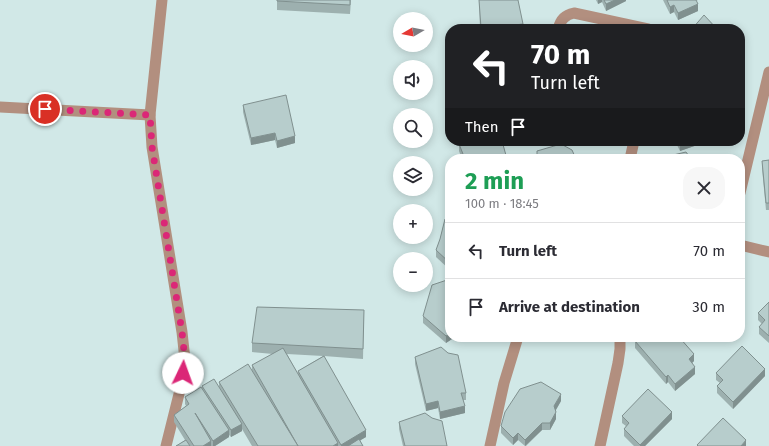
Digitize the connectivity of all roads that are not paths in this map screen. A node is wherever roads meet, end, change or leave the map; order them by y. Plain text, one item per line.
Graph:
1 (162, 0) edge
2 (559, 24) edge
3 (625, 24) edge
4 (769, 72) edge
5 (0, 107) edge
6 (150, 115) junction
7 (745, 172) edge
8 (745, 246) edge
9 (769, 252) edge
10 (516, 342) edge
11 (620, 342) edge
12 (166, 446) edge
13 (490, 446) edge
14 (600, 446) edge

1 - 6 street
2 - 3 street
4 - 7 street
5 - 6 street
6 - 12 street
8 - 9 street
10 - 13 street
11 - 14 street

